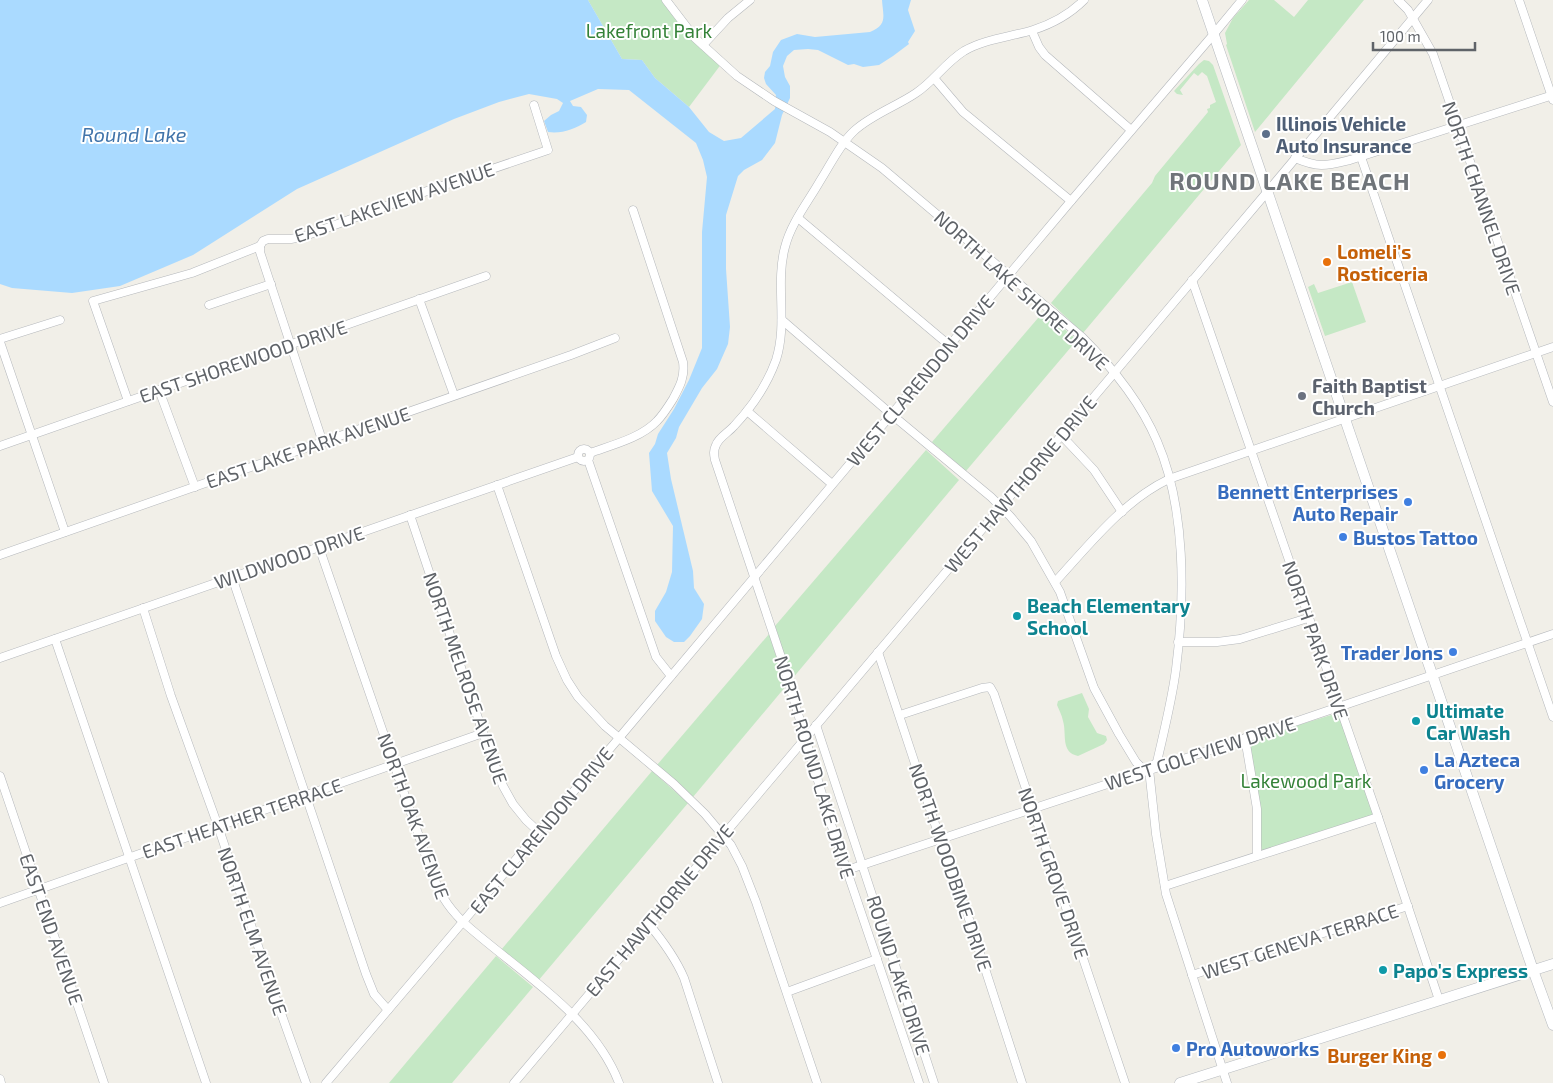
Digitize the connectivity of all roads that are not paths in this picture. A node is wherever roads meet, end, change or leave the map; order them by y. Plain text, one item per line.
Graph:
1 (666, 0) edge
2 (750, 0) edge
3 (1084, 0) edge
4 (1202, 0) edge
5 (1242, 0) edge
6 (1398, 0) edge
7 (1428, 0) edge
8 (1519, 0) edge
9 (1413, 18) junction
10 (1032, 30) junction
11 (1213, 35) junction
12 (703, 46) junction
13 (934, 78) junction
14 (1552, 97) edge
15 (534, 105) dead end
16 (1458, 126) junction
17 (1131, 130) junction
18 (845, 141) junction
19 (1361, 157) junction
20 (1295, 158) junction
21 (1268, 191) junction
22 (1071, 201) junction
23 (633, 210) dead end
24 (798, 218) junction
25 (260, 246) junction
26 (1009, 274) junction
27 (486, 276) dead end
28 (1192, 280) junction
29 (271, 284) junction
30 (419, 299) junction
31 (209, 305) dead end
32 (60, 320) dead end
33 (782, 320) junction
34 (615, 338) dead end
35 (0, 341) edge
36 (291, 344) junction
37 (949, 345) junction
38 (1553, 347) edge
39 (1536, 353) junction
40 (1115, 372) junction
41 (1439, 386) junction
42 (160, 390) junction
43 (454, 396) junction
44 (128, 401) junction
45 (1553, 402) edge
46 (747, 411) junction
47 (891, 414) junction
48 (1345, 418) junction
49 (1061, 435) junction
50 (31, 436) junction
51 (323, 443) junction
52 (0, 446) edge
53 (1250, 450) junction
54 (589, 457) junction
55 (1169, 478) junction
56 (832, 484) junction
57 (497, 485) junction
58 (195, 487) junction
59 (1001, 507) junction
60 (1122, 512) junction
61 (410, 515) junction
62 (65, 532) junction
63 (319, 547) junction
64 (0, 555) edge
65 (232, 577) junction
66 (754, 577) junction
67 (1055, 582) junction
68 (143, 608) junction
69 (1308, 618) junction
70 (1553, 634) edge
71 (55, 639) junction
72 (1178, 642) junction
73 (1528, 643) junction
74 (878, 652) junction
75 (0, 658) edge
76 (1432, 675) junction
77 (671, 676) junction
78 (1339, 706) junction
79 (900, 715) junction
80 (1553, 717) edge
81 (816, 725) junction
82 (483, 733) junction
83 (619, 738) junction
84 (805, 738) junction
85 (1245, 738) junction
86 (394, 764) junction
87 (1149, 769) junction
88 (0, 776) edge
89 (306, 795) junction
90 (1032, 808) junction
91 (1378, 817) junction
92 (218, 826) junction
93 (539, 832) junction
94 (723, 835) junction
95 (940, 839) junction
96 (1257, 855) junction
97 (128, 858) junction
98 (862, 864) junction
99 (847, 870) junction
100 (1165, 886) junction
101 (39, 889) junction
102 (0, 903) edge
103 (1408, 906) junction
104 (463, 922) junction
105 (648, 923) junction
106 (877, 959) junction
107 (1553, 964) edge
108 (1533, 970) junction
109 (1192, 975) junction
110 (787, 992) junction
111 (1439, 1000) junction
112 (388, 1010) junction
113 (571, 1014) junction
114 (1553, 1025) edge
115 (1222, 1069) junction
116 (104, 1083) edge
117 (206, 1083) edge
118 (306, 1083) edge
119 (326, 1083) edge
120 (514, 1083) edge
121 (619, 1083) edge
122 (718, 1083) edge
123 (817, 1083) edge
124 (919, 1083) edge
125 (934, 1083) edge
126 (1022, 1083) edge
127 (1125, 1083) edge
128 (1180, 1083) edge
129 (1227, 1083) edge

1 - 12 street, NORTH LAKE SHORE DRIVE
2 - 12 street
3 - 10 street
4 - 11 main road
5 - 11 street, WEST CLARENDON DRIVE
6 - 9 street, NORTH CHANNEL DRIVE
7 - 9 street, WEST HAWTHORNE DRIVE
8 - 14 street
9 - 16 street, NORTH CHANNEL DRIVE
9 - 20 street, WEST HAWTHORNE DRIVE
10 - 13 street
10 - 17 street
11 - 17 street, WEST CLARENDON DRIVE
11 - 21 main road
12 - 18 street, NORTH LAKE SHORE DRIVE
13 - 18 street
13 - 22 street
14 - 16 street
15 - 25 street, EAST LAKEVIEW AVENUE
16 - 19 street
16 - 39 street, NORTH CHANNEL DRIVE
17 - 22 street, WEST CLARENDON DRIVE
18 - 24 street
18 - 26 street, NORTH LAKE SHORE DRIVE
19 - 20 street
19 - 41 street
20 - 21 street, WEST HAWTHORNE DRIVE
21 - 28 street, WEST HAWTHORNE DRIVE
21 - 48 main road
22 - 26 street, WEST CLARENDON DRIVE
23 - 54 street, WILDWOOD DRIVE
24 - 33 street
24 - 37 street
25 - 29 street
25 - 44 street, EAST LAKEVIEW AVENUE
26 - 37 street, WEST CLARENDON DRIVE
26 - 40 street, NORTH LAKE SHORE DRIVE
27 - 30 street, EAST SHOREWOOD DRIVE
28 - 40 street, WEST HAWTHORNE DRIVE
28 - 53 street, NORTH PARK DRIVE
29 - 31 street
29 - 36 street
30 - 36 street, EAST SHOREWOOD DRIVE
30 - 43 street
32 - 35 street
33 - 46 street
33 - 47 street
34 - 43 street, EAST LAKE PARK AVENUE
35 - 50 street
36 - 42 street, EAST SHOREWOOD DRIVE
36 - 51 street
37 - 47 street, WEST CLARENDON DRIVE
38 - 39 street
39 - 41 street
39 - 45 street, NORTH CHANNEL DRIVE
40 - 49 street, WEST HAWTHORNE DRIVE
40 - 55 street, NORTH LAKE SHORE DRIVE
41 - 48 street
41 - 73 street
42 - 44 street, EAST SHOREWOOD DRIVE
42 - 58 street
43 - 51 street, EAST LAKE PARK AVENUE
44 - 50 street, EAST SHOREWOOD DRIVE
46 - 56 street
46 - 66 street, NORTH ROUND LAKE DRIVE
47 - 56 street, WEST CLARENDON DRIVE
47 - 59 street
48 - 53 street
48 - 76 main road
49 - 59 street, WEST HAWTHORNE DRIVE
49 - 60 street
50 - 52 street, EAST SHOREWOOD DRIVE
50 - 62 street
51 - 58 street, EAST LAKE PARK AVENUE
53 - 55 street
53 - 69 street, NORTH PARK DRIVE
54 - 57 street, WILDWOOD DRIVE
54 - 77 street
55 - 60 street
55 - 72 street, NORTH LAKE SHORE DRIVE
56 - 66 street, WEST CLARENDON DRIVE
57 - 61 street, WILDWOOD DRIVE
57 - 83 street
58 - 62 street, EAST LAKE PARK AVENUE
59 - 67 street
59 - 74 street, WEST HAWTHORNE DRIVE
60 - 67 street
61 - 63 street, WILDWOOD DRIVE
61 - 82 street, NORTH MELROSE AVENUE
62 - 64 street, EAST LAKE PARK AVENUE
63 - 65 street, WILDWOOD DRIVE
63 - 86 street, NORTH OAK AVENUE
65 - 68 street, WILDWOOD DRIVE
65 - 89 street
66 - 77 street, EAST CLARENDON DRIVE
66 - 84 street, NORTH ROUND LAKE DRIVE
67 - 87 street
68 - 71 street, WILDWOOD DRIVE
68 - 92 street, NORTH ELM AVENUE
69 - 72 street
69 - 78 street, NORTH PARK DRIVE
70 - 73 street, WEST GOLFVIEW DRIVE
71 - 75 street, WILDWOOD DRIVE
71 - 97 street
72 - 87 street, NORTH LAKE SHORE DRIVE
73 - 76 street, WEST GOLFVIEW DRIVE
73 - 80 street
74 - 79 street, NORTH WOODBINE DRIVE
74 - 81 street, WEST HAWTHORNE DRIVE
76 - 78 street, WEST GOLFVIEW DRIVE
76 - 108 main road
77 - 83 street, EAST CLARENDON DRIVE
78 - 85 street, WEST GOLFVIEW DRIVE
78 - 91 street, NORTH PARK DRIVE
79 - 90 street, NORTH GROVE DRIVE
79 - 95 street, NORTH WOODBINE DRIVE
81 - 84 street, WEST HAWTHORNE DRIVE
81 - 98 street, ROUND LAKE DRIVE
82 - 86 street, EAST HEATHER TERRACE
82 - 93 street, NORTH MELROSE AVENUE
83 - 93 street, EAST CLARENDON DRIVE
83 - 94 street
84 - 94 street, EAST HAWTHORNE DRIVE
84 - 99 street, NORTH ROUND LAKE DRIVE
85 - 87 street, WEST GOLFVIEW DRIVE
85 - 96 street
86 - 89 street, EAST HEATHER TERRACE
86 - 104 street, NORTH OAK AVENUE
87 - 90 street, WEST GOLFVIEW DRIVE
87 - 100 street
88 - 101 street, EAST END AVENUE
89 - 92 street, EAST HEATHER TERRACE
89 - 112 street
90 - 95 street, WEST GOLFVIEW DRIVE
90 - 127 street, NORTH GROVE DRIVE
91 - 96 street
91 - 103 street, NORTH PARK DRIVE
92 - 97 street, EAST HEATHER TERRACE
92 - 118 street, NORTH ELM AVENUE
93 - 104 street, EAST CLARENDON DRIVE
94 - 105 street, EAST HAWTHORNE DRIVE
94 - 110 street
95 - 98 street, WEST GOLFVIEW DRIVE
95 - 126 street, NORTH WOODBINE DRIVE
96 - 100 street
97 - 101 street, EAST HEATHER TERRACE
97 - 117 street
98 - 99 street, WEST GOLFVIEW DRIVE
98 - 125 street, ROUND LAKE DRIVE
99 - 106 street, NORTH ROUND LAKE DRIVE
100 - 109 street
101 - 102 street, EAST HEATHER TERRACE
101 - 116 street, EAST END AVENUE
103 - 109 street, WEST GENEVA TERRACE
103 - 111 street, NORTH PARK DRIVE
104 - 112 street, EAST CLARENDON DRIVE
104 - 113 street, NORTH OAK AVENUE
105 - 113 street, EAST HAWTHORNE DRIVE
105 - 122 street
106 - 110 street
106 - 124 street, NORTH ROUND LAKE DRIVE
107 - 108 main road
108 - 111 main road
108 - 114 main road
109 - 115 street
110 - 123 street
111 - 115 main road
112 - 119 street, EAST CLARENDON DRIVE
113 - 120 street, EAST HAWTHORNE DRIVE
113 - 121 street, NORTH OAK AVENUE
115 - 128 main road
115 - 129 street

